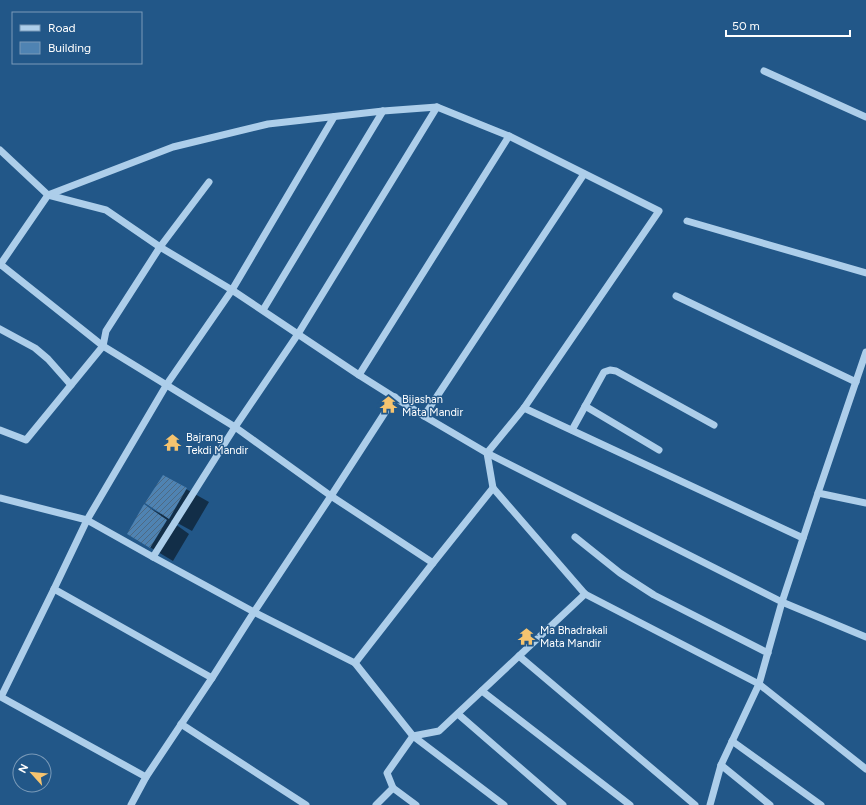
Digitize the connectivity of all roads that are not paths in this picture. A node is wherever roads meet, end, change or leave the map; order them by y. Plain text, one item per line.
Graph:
1 (764, 71) dead end
2 (437, 107) junction
3 (382, 111) junction
4 (334, 117) junction
5 (866, 117) edge
6 (508, 136) junction
7 (0, 150) edge
8 (584, 174) junction
9 (209, 182) dead end
10 (48, 195) junction
11 (687, 221) dead end
12 (160, 247) junction
13 (0, 265) edge
14 (866, 273) edge
15 (232, 290) junction
16 (676, 296) dead end
17 (263, 310) junction
18 (0, 329) edge
19 (298, 334) junction
20 (103, 346) junction
21 (866, 352) edge
22 (359, 375) junction
23 (856, 382) junction
24 (167, 384) junction
25 (71, 385) junction
26 (395, 397) junction
27 (585, 406) junction
28 (524, 408) junction
29 (424, 416) junction
30 (714, 425) dead end
31 (235, 427) junction
32 (0, 430) edge
33 (572, 430) junction
34 (659, 450) dead end
35 (487, 453) junction
36 (493, 488) junction
37 (818, 493) junction
38 (330, 496) junction
39 (0, 498) edge
40 (866, 503) edge
41 (87, 520) junction
42 (575, 537) dead end
43 (803, 538) junction
44 (153, 557) junction
45 (432, 563) junction
46 (54, 589) junction
47 (585, 594) junction
48 (782, 602) junction
49 (254, 612) junction
50 (866, 637) edge
51 (768, 653) junction
52 (519, 656) junction
53 (355, 663) junction
54 (212, 678) junction
55 (759, 684) junction
56 (482, 691) junction
57 (458, 714) junction
58 (181, 724) junction
59 (413, 736) junction
60 (732, 741) junction
61 (721, 765) junction
62 (866, 769) edge
63 (146, 777) junction
64 (393, 788) junction
65 (302, 804) edge
66 (131, 805) edge
67 (376, 805) edge
68 (416, 805) edge
69 (504, 805) edge
70 (563, 805) edge
71 (630, 805) edge
72 (695, 805) edge
73 (710, 805) edge
74 (770, 805) edge
75 (821, 805) edge

1 - 5 street
2 - 3 street
2 - 6 street
2 - 19 street
3 - 4 street
3 - 17 street
4 - 10 street
4 - 15 street
6 - 8 street
6 - 22 street
7 - 10 street
8 - 28 street
8 - 29 street
9 - 12 street
10 - 12 street
10 - 13 street
11 - 14 street
12 - 15 street
12 - 20 street
13 - 20 street
15 - 17 street
15 - 24 street
16 - 23 street
17 - 19 street
18 - 25 street
19 - 22 street
19 - 31 street
20 - 24 street
20 - 25 street
21 - 23 street
22 - 26 street
23 - 37 street
24 - 31 street
24 - 41 street
25 - 32 street
26 - 29 street
26 - 38 street
27 - 30 street
27 - 33 street
27 - 34 street
28 - 33 street
28 - 35 street
29 - 35 street
31 - 38 street
31 - 44 street
33 - 43 street
35 - 36 street
35 - 48 street
36 - 45 street
36 - 47 street
37 - 40 street
37 - 43 street
38 - 45 street
38 - 49 street
39 - 41 street
41 - 44 street
41 - 46 street
42 - 51 street
43 - 48 street
44 - 49 street
45 - 53 street
46 - 54 street
46 - 63 street
47 - 52 street
47 - 55 street
48 - 50 street
48 - 51 street
49 - 53 street
49 - 54 street
51 - 55 street
52 - 56 street
52 - 72 street
53 - 59 street
54 - 58 street
55 - 60 street
55 - 62 street
56 - 57 street
56 - 71 street
57 - 59 street
57 - 70 street
58 - 63 street
58 - 65 street
59 - 64 street
59 - 69 street
60 - 61 street
60 - 75 street
61 - 73 street
61 - 74 street
63 - 66 street
64 - 67 street
64 - 68 street

